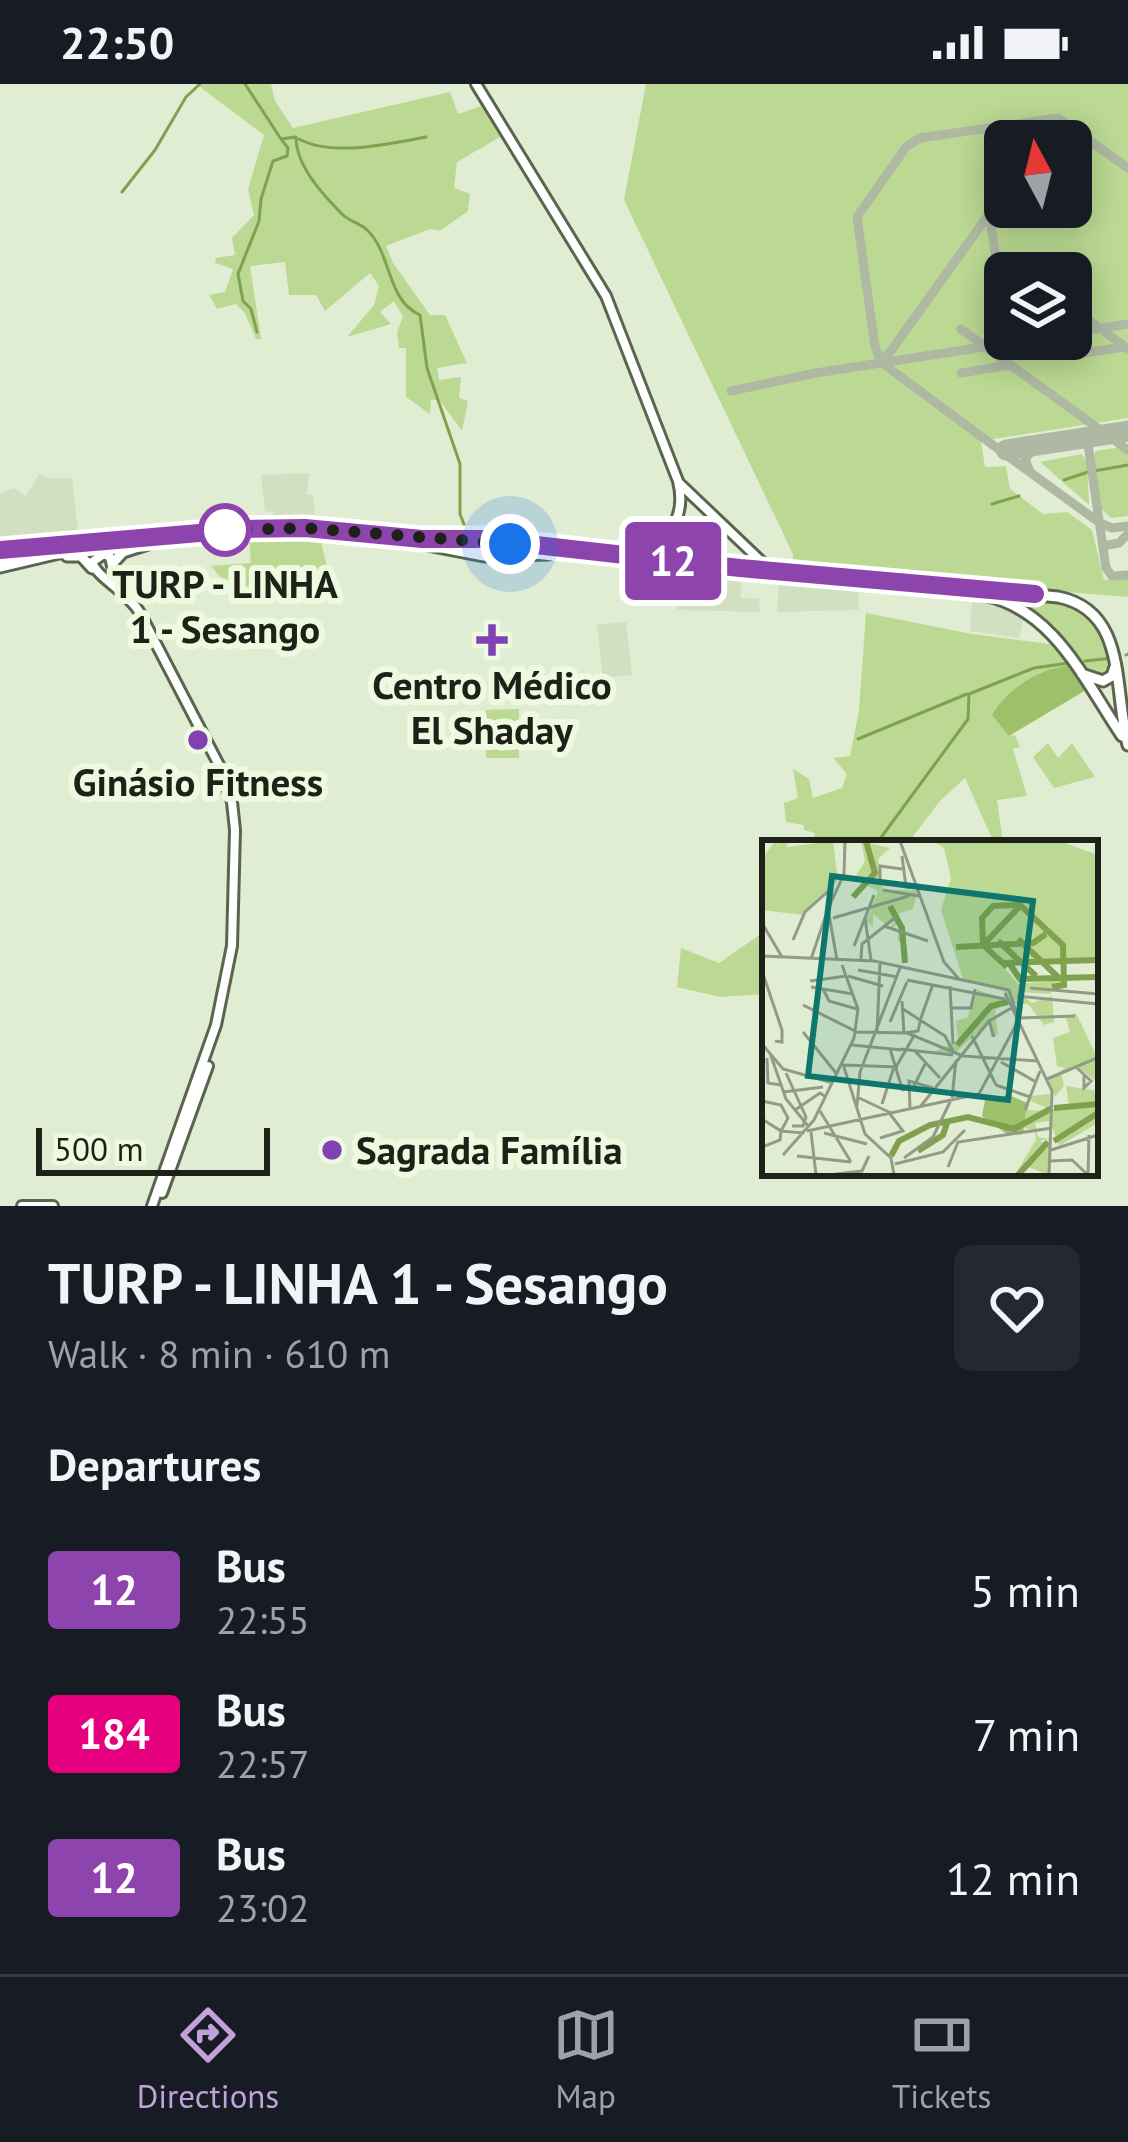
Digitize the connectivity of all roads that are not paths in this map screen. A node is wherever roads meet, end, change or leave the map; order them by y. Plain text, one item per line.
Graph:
1 (476, 84) edge
2 (677, 482) junction
3 (470, 539) junction
4 (495, 541) junction
5 (157, 542) junction
6 (13, 549) junction
7 (0, 552) edge
8 (466, 553) junction
9 (496, 556) junction
10 (622, 556) junction
11 (32, 560) junction
12 (18, 565) junction
13 (112, 565) junction
14 (0, 566) edge
15 (95, 570) junction
16 (798, 573) junction
17 (1035, 594) junction
18 (1035, 616) junction
19 (1116, 656) junction
20 (1078, 670) junction
21 (1128, 745) edge
22 (22, 1206) edge
23 (53, 1206) edge
24 (154, 1206) edge

1 - 2 street
2 - 10 street
2 - 16 street
3 - 4 main road
3 - 6 main road
3 - 8 main road
4 - 9 main road
4 - 10 main road
5 - 8 main road
5 - 11 main road
5 - 13 main road
6 - 7 main road
6 - 12 main road
7 - 14 main road
8 - 9 main road
9 - 18 main road
10 - 16 main road
11 - 12 main road
11 - 15 main road
12 - 14 main road
13 - 15 street
13 - 15 street
13 - 24 street
15 - 24 street
16 - 17 main road
17 - 18 main road
17 - 19 main road
18 - 20 main road
19 - 20 main road
19 - 21 main road
20 - 21 main road
22 - 23 street

